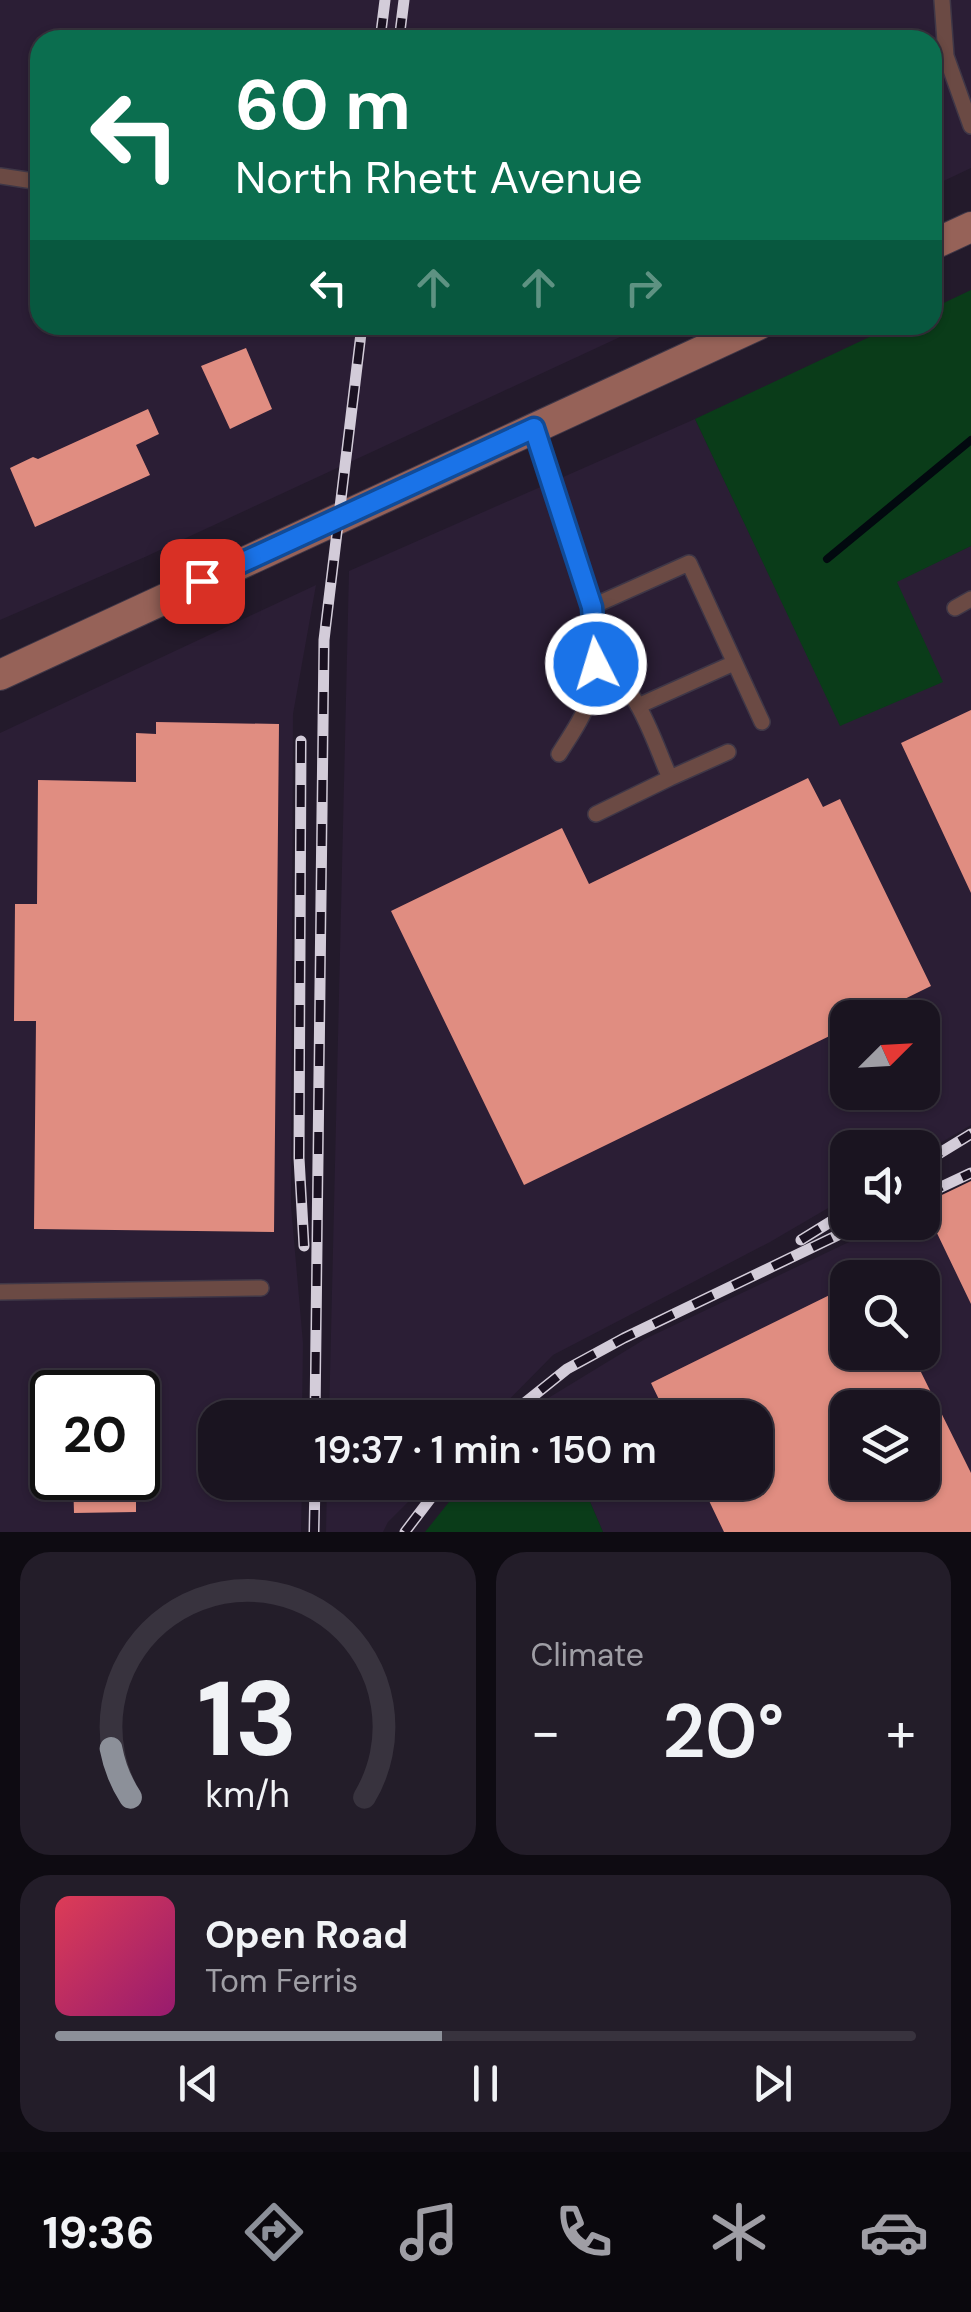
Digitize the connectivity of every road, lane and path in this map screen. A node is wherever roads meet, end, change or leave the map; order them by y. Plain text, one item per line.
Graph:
1 (942, 0) edge
2 (971, 126) edge
3 (0, 176) edge
4 (30, 180) edge
5 (971, 227) edge
6 (942, 240) edge
7 (736, 335) edge
8 (534, 428) junction
9 (971, 599) edge
10 (592, 607) junction
11 (955, 608) dead end
12 (734, 662) junction
13 (596, 664) junction
14 (0, 675) edge
15 (638, 706) junction
16 (762, 722) dead end
17 (728, 752) dead end
18 (558, 754) dead end
19 (670, 778) junction
20 (596, 814) dead end
21 (261, 1288) dead end
22 (0, 1292) edge

1 - 2 lane
3 - 4 lane
5 - 6 main road
7 - 8 main road
8 - 10 lane
8 - 14 main road
9 - 11 lane
10 - 12 lane
10 - 13 lane
12 - 15 lane
12 - 16 lane
13 - 15 lane
13 - 18 lane
15 - 19 lane
17 - 19 lane
19 - 20 lane
21 - 22 lane

